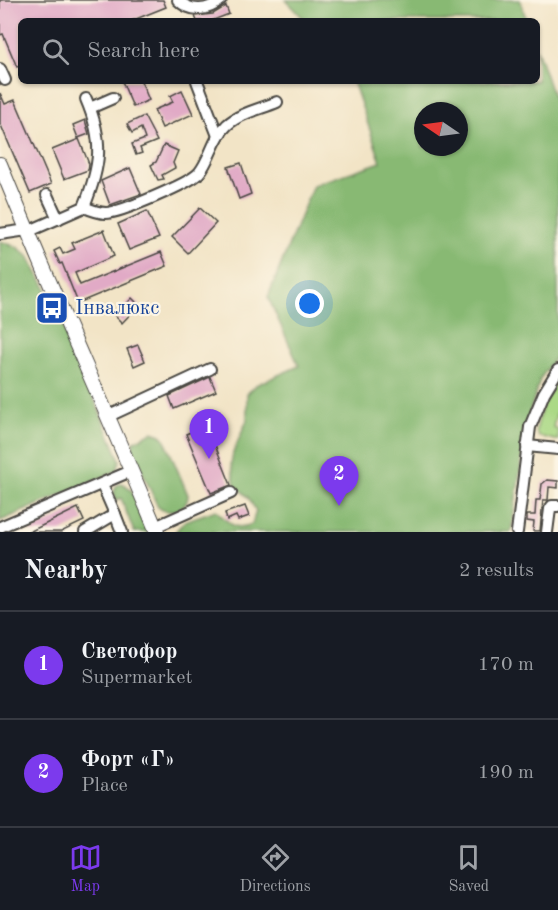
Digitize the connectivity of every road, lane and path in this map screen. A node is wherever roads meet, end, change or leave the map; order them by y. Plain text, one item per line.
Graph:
1 (178, 0) edge
2 (221, 0) edge
3 (0, 69) edge
4 (5, 80) dead end
5 (198, 84) edge
6 (113, 98) dead end
7 (277, 102) dead end
8 (218, 136) junction
9 (0, 164) edge
10 (47, 195) dead end
11 (84, 207) junction
12 (58, 219) junction
13 (27, 230) junction
14 (0, 234) edge
15 (210, 369) dead end
16 (558, 370) edge
17 (109, 416) junction
18 (527, 446) junction
19 (558, 449) edge
20 (131, 471) junction
21 (102, 484) junction
22 (231, 493) dead end
23 (558, 506) edge
24 (115, 514) junction
25 (0, 527) edge
26 (156, 530) edge
27 (85, 532) edge
28 (122, 532) edge
29 (517, 532) edge
30 (547, 532) edge

1 - 2 street
3 - 4 street
5 - 8 street
6 - 11 street
7 - 8 street
8 - 11 street
9 - 13 main road
10 - 12 street
11 - 12 street
12 - 13 street
13 - 14 street
13 - 17 main road
15 - 17 street
16 - 18 street
17 - 20 main road
18 - 19 street
18 - 29 street
20 - 21 street
20 - 26 main road
21 - 24 street
21 - 25 street
22 - 26 street
23 - 30 street
24 - 27 street
24 - 28 street

